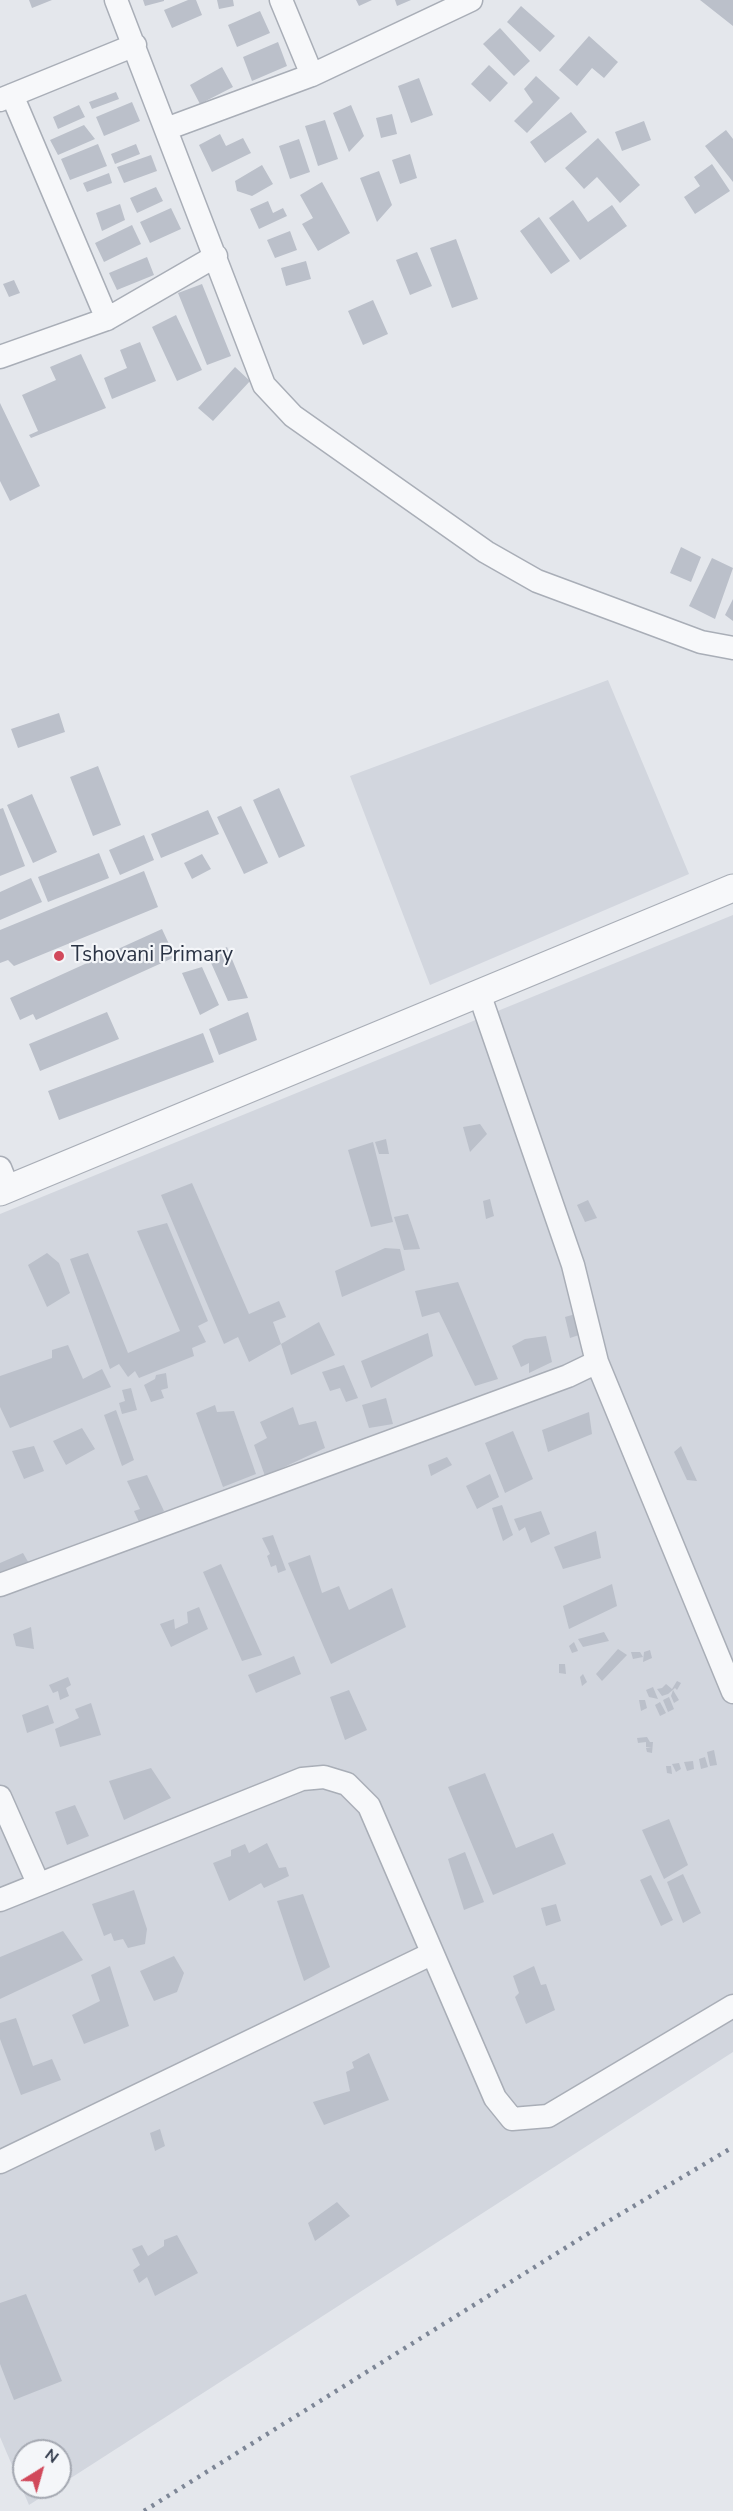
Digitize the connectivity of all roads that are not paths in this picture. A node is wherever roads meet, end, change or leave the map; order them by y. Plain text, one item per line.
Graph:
1 (116, 0) edge
2 (281, 0) edge
3 (471, 0) edge
4 (135, 45) junction
5 (312, 75) junction
6 (6, 97) edge
7 (166, 129) junction
8 (216, 256) junction
9 (107, 320) junction
10 (0, 357) edge
11 (733, 648) edge
12 (733, 888) edge
13 (479, 993) junction
14 (3, 1183) edge
15 (597, 1362) junction
16 (0, 1585) edge
17 (733, 1692) edge
18 (0, 1797) edge
19 (38, 1883) junction
20 (0, 1900) edge
21 (431, 1954) junction
22 (733, 2006) edge
23 (0, 2162) edge

1 - 4 street
2 - 5 street
3 - 5 street
4 - 6 street
4 - 7 street
5 - 7 street
6 - 9 street
7 - 8 street
8 - 9 street
8 - 11 street
9 - 10 street
12 - 13 street
13 - 14 street
13 - 15 street
15 - 16 street
15 - 17 street
18 - 19 street
19 - 20 street
19 - 21 street
21 - 22 street
21 - 23 street

